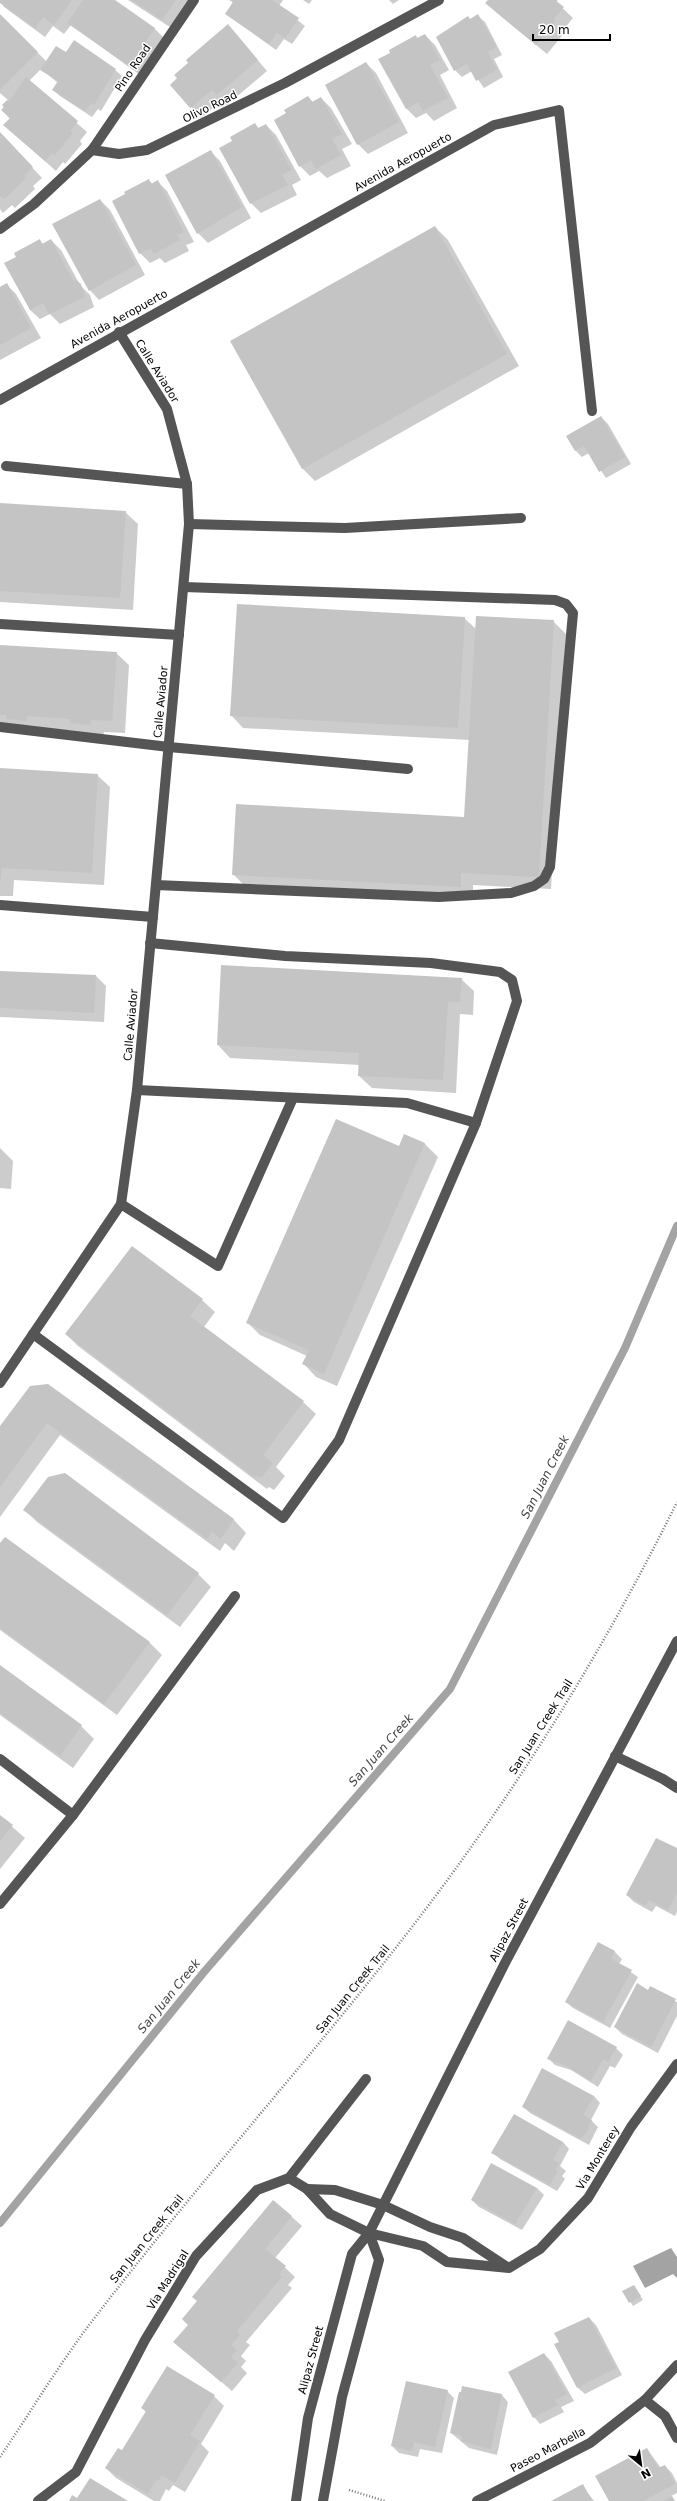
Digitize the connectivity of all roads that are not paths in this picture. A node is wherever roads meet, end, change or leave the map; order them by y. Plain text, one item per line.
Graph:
1 (194, 0) edge
2 (439, 0) edge
3 (92, 150) junction
4 (0, 229) edge
5 (119, 332) junction
6 (0, 400) edge
7 (592, 411) dead end
8 (6, 466) dead end
9 (187, 484) junction
10 (520, 518) dead end
11 (190, 524) junction
12 (184, 587) junction
13 (0, 624) edge
14 (179, 635) junction
15 (0, 727) edge
16 (169, 747) junction
17 (408, 769) dead end
18 (156, 885) junction
19 (0, 905) edge
20 (153, 918) junction
21 (150, 943) junction
22 (137, 1090) junction
23 (293, 1098) junction
24 (476, 1122) junction
25 (121, 1204) junction
26 (33, 1334) junction
27 (0, 1383) edge
28 (234, 1596) dead end
29 (677, 1641) edge
30 (615, 1756) junction
31 (0, 1759) edge
32 (677, 1788) edge
33 (74, 1815) junction
34 (0, 1904) edge
35 (677, 2064) edge
36 (366, 2079) dead end
37 (289, 2178) junction
38 (307, 2189) junction
39 (383, 2205) junction
40 (369, 2233) junction
41 (509, 2268) junction
42 (677, 2365) edge
43 (645, 2400) junction
44 (677, 2438) edge
45 (38, 2501) edge
46 (296, 2501) edge
47 (323, 2501) edge
48 (477, 2501) edge

1 - 3 street, Pino Road
2 - 3 street, Olivo Road
3 - 4 street
5 - 6 street, Avenida Aeropuerto
5 - 7 street, Avenida Aeropuerto
5 - 9 street, Calle Aviador
8 - 9 street
9 - 11 street, Calle Aviador
10 - 11 street
11 - 12 street, Calle Aviador
12 - 14 street, Calle Aviador
12 - 18 street
13 - 14 street
14 - 16 street, Calle Aviador
15 - 16 street
16 - 17 street
16 - 18 street, Calle Aviador
18 - 20 street, Calle Aviador
19 - 20 street
20 - 21 street, Calle Aviador
21 - 22 street, Calle Aviador
21 - 24 street
22 - 23 street
22 - 25 street, Calle Aviador
23 - 24 street
23 - 25 street
24 - 26 street
25 - 26 street
26 - 27 street
28 - 33 street
29 - 30 street, Alipaz Street
30 - 32 street
30 - 39 street, Alipaz Street
31 - 33 street
33 - 34 street
35 - 41 street, Via Monterey
36 - 37 street
37 - 38 street
37 - 45 street, Via Madrigal
38 - 39 street
38 - 40 street
39 - 40 street, Alipaz Street
39 - 41 street
40 - 41 street
40 - 46 street, Alipaz Street
40 - 47 street
42 - 43 street, Paseo Marbella
43 - 44 street
43 - 48 street, Paseo Marbella

